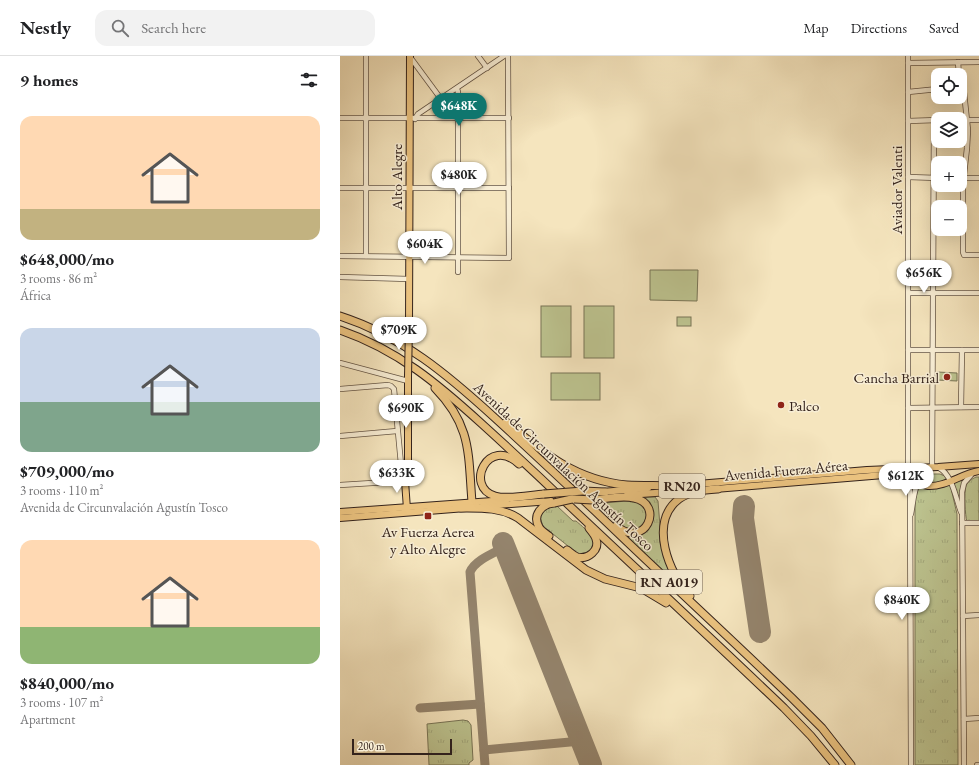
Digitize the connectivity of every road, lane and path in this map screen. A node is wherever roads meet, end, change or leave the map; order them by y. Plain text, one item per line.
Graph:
1 (366, 56) edge
2 (410, 56) edge
3 (478, 56) edge
4 (504, 56) edge
5 (508, 56) edge
6 (908, 56) edge
7 (958, 62) junction
8 (979, 62) edge
9 (908, 63) junction
10 (487, 68) junction
11 (958, 68) edge
12 (457, 89) junction
13 (931, 90) edge
14 (908, 92) junction
15 (441, 99) junction
16 (340, 118) edge
17 (509, 118) junction
18 (366, 119) junction
19 (412, 119) junction
20 (458, 119) junction
21 (931, 120) edge
22 (967, 120) edge
23 (979, 120) edge
24 (908, 121) junction
25 (908, 177) junction
26 (931, 178) edge
27 (967, 178) edge
28 (979, 178) edge
29 (340, 188) edge
30 (366, 188) junction
31 (409, 188) junction
32 (459, 188) junction
33 (509, 188) junction
34 (936, 192) edge
35 (962, 192) edge
36 (340, 256) edge
37 (366, 256) junction
38 (979, 256) edge
39 (408, 257) junction
40 (458, 257) junction
41 (458, 272) dead end
42 (340, 277) edge
43 (409, 279) junction
44 (979, 292) edge
45 (909, 293) junction
46 (932, 293) junction
47 (340, 312) edge
48 (340, 316) edge
49 (340, 330) edge
50 (340, 333) edge
51 (908, 350) junction
52 (932, 350) junction
53 (962, 350) junction
54 (979, 350) edge
55 (416, 352) junction
56 (425, 359) junction
57 (340, 363) edge
58 (408, 379) junction
59 (340, 389) edge
60 (961, 407) junction
61 (979, 407) edge
62 (908, 408) junction
63 (932, 408) junction
64 (503, 420) junction
65 (397, 431) junction
66 (340, 436) edge
67 (979, 464) edge
68 (938, 467) junction
69 (932, 468) junction
70 (908, 469) junction
71 (977, 471) edge
72 (896, 474) junction
73 (784, 480) junction
74 (405, 481) junction
75 (950, 482) junction
76 (917, 483) junction
77 (340, 485) edge
78 (677, 486) junction
79 (718, 488) junction
80 (605, 492) joint
81 (588, 496) junction
82 (561, 498) junction
83 (549, 499) junction
84 (472, 502) junction
85 (461, 508) junction
86 (407, 510) junction
87 (340, 512) edge
88 (911, 514) junction
89 (962, 515) junction
90 (340, 518) edge
91 (962, 523) junction
92 (979, 523) edge
93 (979, 615) edge
94 (963, 616) junction
95 (712, 622) junction
96 (719, 647) junction
97 (979, 718) edge
98 (964, 719) junction
99 (835, 765) edge
100 (851, 765) edge
101 (911, 765) edge
102 (964, 765) edge

1 - 18 street
2 - 15 street
2 - 19 main road, Alto Alegre
3 - 10 street
4 - 10 street
5 - 17 street
6 - 9 street, Aviador Valenti
7 - 8 street
7 - 9 street
7 - 11 street
9 - 14 street, Aviador Valenti
10 - 12 street
12 - 15 street
12 - 20 street
13 - 14 street
14 - 24 street, Aviador Valenti
15 - 19 street
16 - 18 street
17 - 20 street
17 - 33 street
18 - 19 street
18 - 30 street
19 - 20 street
19 - 31 main road, Alto Alegre
20 - 32 street
21 - 24 street
22 - 23 street
24 - 25 street, Aviador Valenti
25 - 26 street
25 - 45 street, Aviador Valenti
27 - 28 street
29 - 30 street
30 - 31 street
30 - 37 street
31 - 32 street
31 - 39 main road, Alto Alegre
32 - 33 street
32 - 40 street
33 - 40 street
34 - 46 street
35 - 38 street
36 - 37 street
37 - 39 street
39 - 40 street
39 - 43 main road, Alto Alegre
40 - 41 street
42 - 43 street
43 - 58 main road, Alto Alegre, bridge
44 - 46 street
45 - 46 street
45 - 51 street, Aviador Valenti
46 - 52 street
47 - 55 highway
48 - 55 highway, Avenida de Circunvalación Agustín Tosco / RN A019
49 - 82 highway, Avenida de Circunvalación Agustín Tosco / RN A019
50 - 84 highway
51 - 52 street
51 - 62 street, Aviador Valenti
52 - 53 street
52 - 63 street
53 - 54 street
53 - 60 street
55 - 56 highway, Avenida de Circunvalación Agustín Tosco / RN A019
56 - 64 highway
56 - 95 highway, Avenida de Circunvalación Agustín Tosco / RN A019
57 - 58 street
58 - 74 main road, Alto Alegre
59 - 65 street
60 - 61 street
60 - 63 street
62 - 63 street
62 - 70 street, Aviador Valenti
63 - 69 street
64 - 78 highway
64 - 81 highway
65 - 66 street
65 - 74 street
67 - 68 main road, Avenida Fuerza Aérea / RN20
68 - 69 main road, Avenida Fuerza Aérea / RN20
68 - 75 street
69 - 70 main road, Avenida Fuerza Aérea / RN20
69 - 76 street
70 - 73 main road, Avenida Fuerza Aérea / RN20
71 - 75 main road, Avenida Fuerza Aérea / RN20
71 - 89 street
72 - 73 main road, Avenida Fuerza Aérea / RN20
72 - 76 main road, Avenida Fuerza Aérea / RN20
72 - 88 street
73 - 78 main road, Avenida Fuerza Aérea / RN20
73 - 79 main road, Avenida Fuerza Aérea / RN20
74 - 77 street
74 - 86 main road, Alto Alegre
75 - 76 main road, Avenida Fuerza Aérea / RN20
75 - 89 street
76 - 88 street
78 - 80 main road, Avenida Fuerza Aérea / RN20
79 - 81 main road, Avenida Fuerza Aérea / RN20
79 - 95 highway
80 - 81 highway
81 - 83 highway, bridge
81 - 83 highway, bridge
82 - 83 highway
82 - 83 highway
82 - 96 highway, Avenida de Circunvalación Agustín Tosco / RN A019
83 - 84 main road
83 - 85 main road
84 - 86 main road
85 - 86 main road
85 - 96 highway
86 - 87 main road
86 - 90 main road
88 - 101 street
89 - 91 street
91 - 92 street
91 - 94 street
93 - 94 street
94 - 98 street
95 - 100 highway, Avenida de Circunvalación Agustín Tosco / RN A019
96 - 99 highway, Avenida de Circunvalación Agustín Tosco / RN A019
97 - 98 street
98 - 102 street

